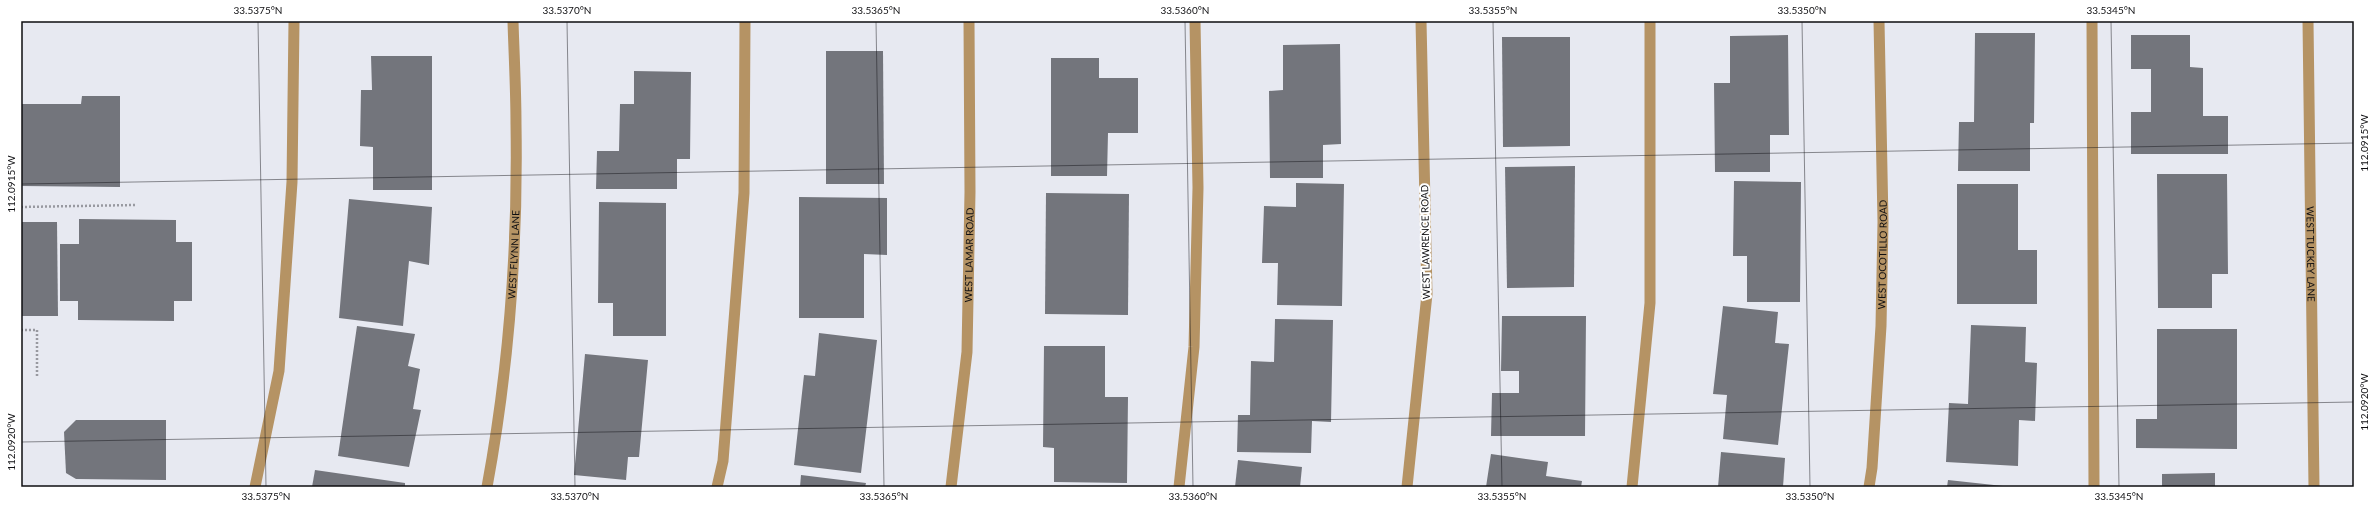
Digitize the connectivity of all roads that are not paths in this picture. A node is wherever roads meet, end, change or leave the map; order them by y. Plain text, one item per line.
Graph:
1 (294, 21) edge
2 (513, 21) edge
3 (745, 21) edge
4 (969, 21) edge
5 (1194, 21) edge
6 (1420, 21) edge
7 (1650, 21) edge
8 (1878, 21) edge
9 (2092, 21) edge
10 (2308, 21) edge
11 (255, 487) edge
12 (487, 487) edge
13 (717, 487) edge
14 (951, 487) edge
15 (1179, 487) edge
16 (1407, 487) edge
17 (1632, 487) edge
18 (1869, 487) edge
19 (2094, 487) edge
20 (2314, 487) edge

1 - 11 street
2 - 12 street, WEST FLYNN LANE
3 - 13 street
4 - 14 street, WEST LAMAR ROAD
5 - 15 street
6 - 16 street, WEST LAWRENCE ROAD
7 - 17 street
8 - 18 street, WEST OCOTILLO ROAD
9 - 19 street
10 - 20 street, WEST TUCKEY LANE

